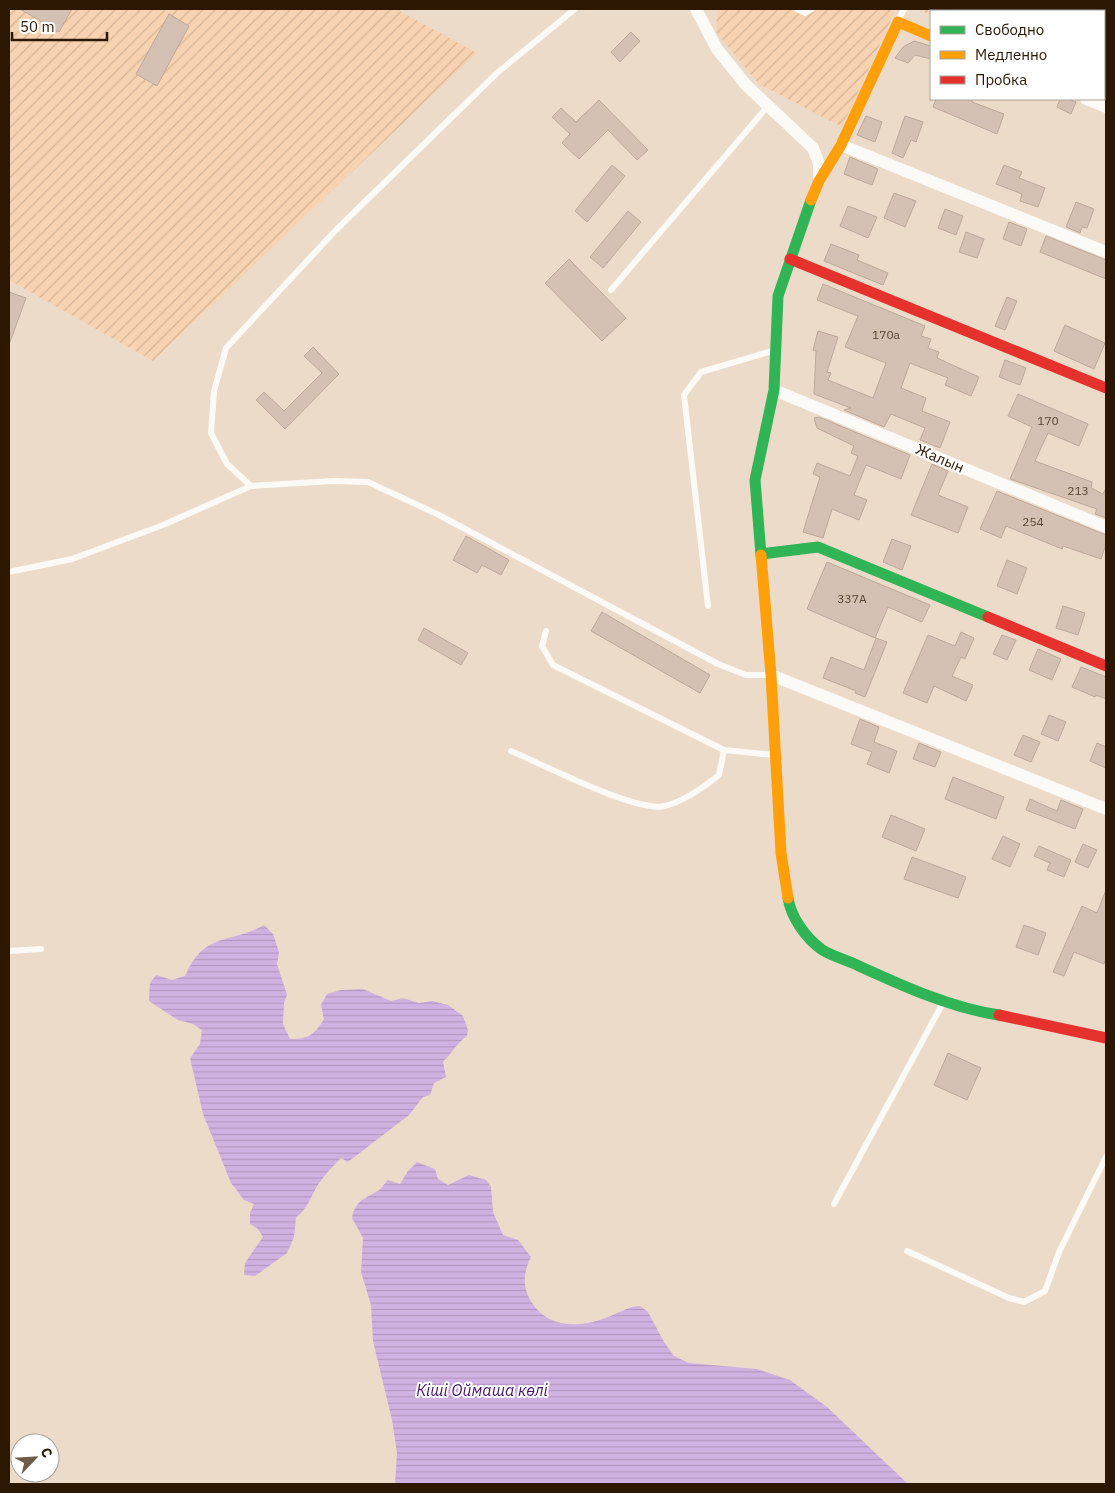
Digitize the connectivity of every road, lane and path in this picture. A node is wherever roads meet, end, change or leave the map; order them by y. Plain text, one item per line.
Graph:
1 (575, 9) edge
2 (696, 9) edge
3 (797, 9) edge
4 (812, 9) edge
5 (904, 9) edge
6 (898, 22) junction
7 (930, 36) edge
8 (1088, 100) edge
9 (767, 107) junction
10 (1106, 107) edge
11 (841, 145) junction
12 (819, 181) junction
13 (1106, 252) edge
14 (790, 259) junction
15 (611, 290) dead end
16 (776, 350) junction
17 (1106, 388) edge
18 (774, 390) junction
19 (251, 486) junction
20 (1106, 527) edge
21 (761, 554) junction
22 (9, 572) edge
23 (708, 606) dead end
24 (546, 631) dead end
25 (1106, 666) edge
26 (771, 675) junction
27 (724, 750) junction
28 (510, 751) dead end
29 (775, 755) junction
30 (1106, 809) edge
31 (41, 949) dead end
32 (9, 951) edge
33 (945, 1000) junction
34 (1106, 1038) edge
35 (1106, 1156) edge
36 (834, 1204) dead end
37 (907, 1250) dead end

1 - 19 lane
2 - 9 street
3 - 4 lane
5 - 6 lane
6 - 7 street
6 - 11 street
8 - 10 street
9 - 12 street
9 - 15 lane
11 - 12 street
11 - 13 street
12 - 14 street
14 - 16 street
14 - 17 street
16 - 18 street
16 - 23 lane
18 - 20 street, Жалын
18 - 21 street
19 - 22 lane
19 - 26 lane
21 - 25 street
21 - 26 street
24 - 27 lane
26 - 29 street
26 - 30 street
27 - 28 lane
27 - 29 lane
29 - 33 street
31 - 32 lane
33 - 34 street
33 - 36 lane
35 - 37 lane

